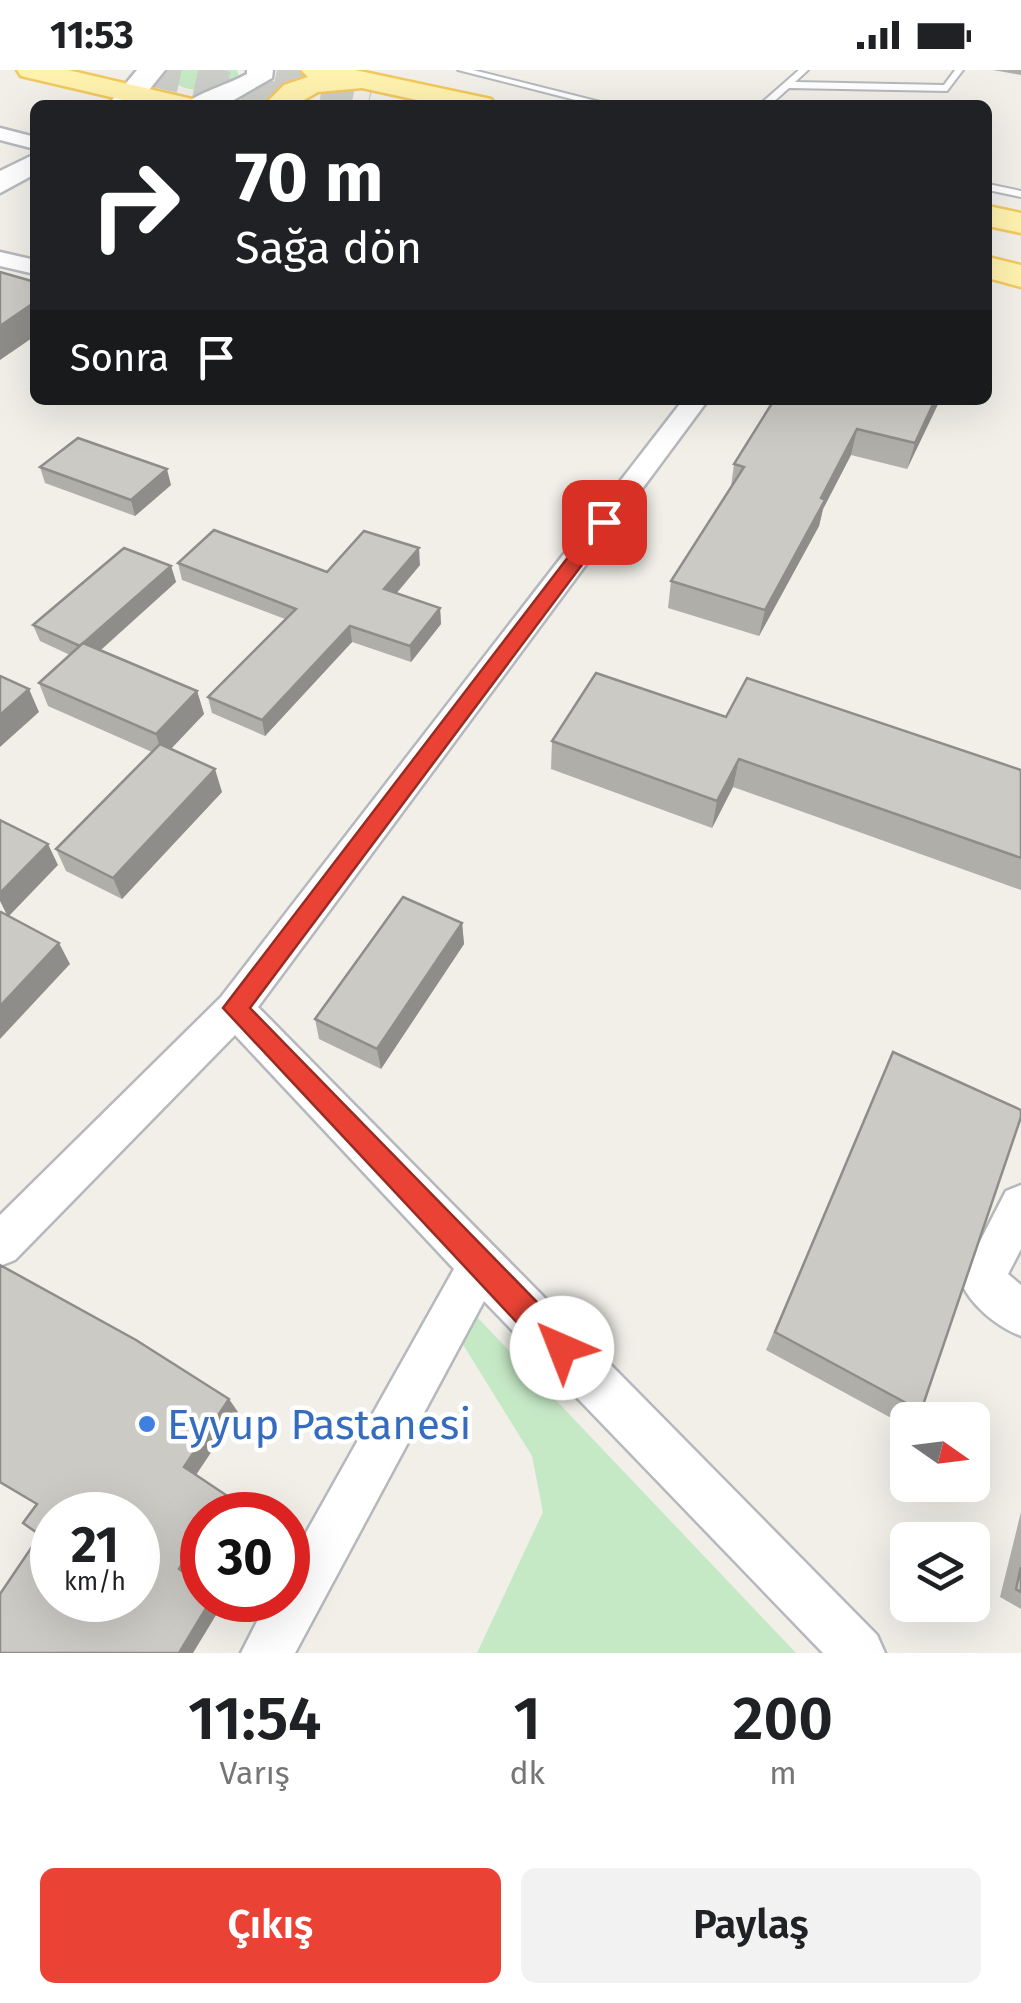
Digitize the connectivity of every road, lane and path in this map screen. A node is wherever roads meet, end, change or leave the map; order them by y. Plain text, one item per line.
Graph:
1 (32, 70) edge
2 (84, 70) edge
3 (260, 70) edge
4 (315, 70) tunnel mouth
5 (462, 70) edge
6 (804, 70) edge
7 (959, 70) edge
8 (790, 85) junction
9 (373, 88) junction
10 (137, 90) edge
11 (167, 100) edge
12 (215, 100) edge
13 (282, 100) edge
14 (405, 100) edge
15 (449, 100) edge
16 (586, 100) edge
17 (770, 100) edge
18 (0, 134) edge
19 (30, 142) edge
20 (30, 165) edge
21 (0, 184) edge
22 (992, 189) edge
23 (30, 192) edge
24 (1020, 200) edge
25 (0, 210) edge
26 (992, 214) edge
27 (992, 239) edge
28 (1021, 246) edge
29 (0, 259) edge
30 (30, 266) edge
31 (992, 268) edge
32 (1021, 276) edge
33 (992, 291) edge
34 (1021, 298) edge
35 (692, 405) edge
36 (235, 1008) junction
37 (1021, 1204) edge
38 (0, 1246) edge
39 (480, 1265) junction
40 (1021, 1314) edge
41 (267, 1653) edge
42 (859, 1653) edge

1 - 2 main road
1 - 10 main road
3 - 12 main road
4 - 9 main road
5 - 16 lane
6 - 8 lane
7 - 8 lane
8 - 17 lane
9 - 13 main road
9 - 14 main road
9 - 15 main road
10 - 11 main road
18 - 19 street
20 - 21 main road
22 - 24 lane
23 - 25 main road
24 - 26 main road
27 - 28 main road
29 - 30 street
31 - 32 main road
33 - 34 main road
35 - 36 street
36 - 38 street
36 - 39 street
37 - 40 street
39 - 41 street
39 - 42 street

